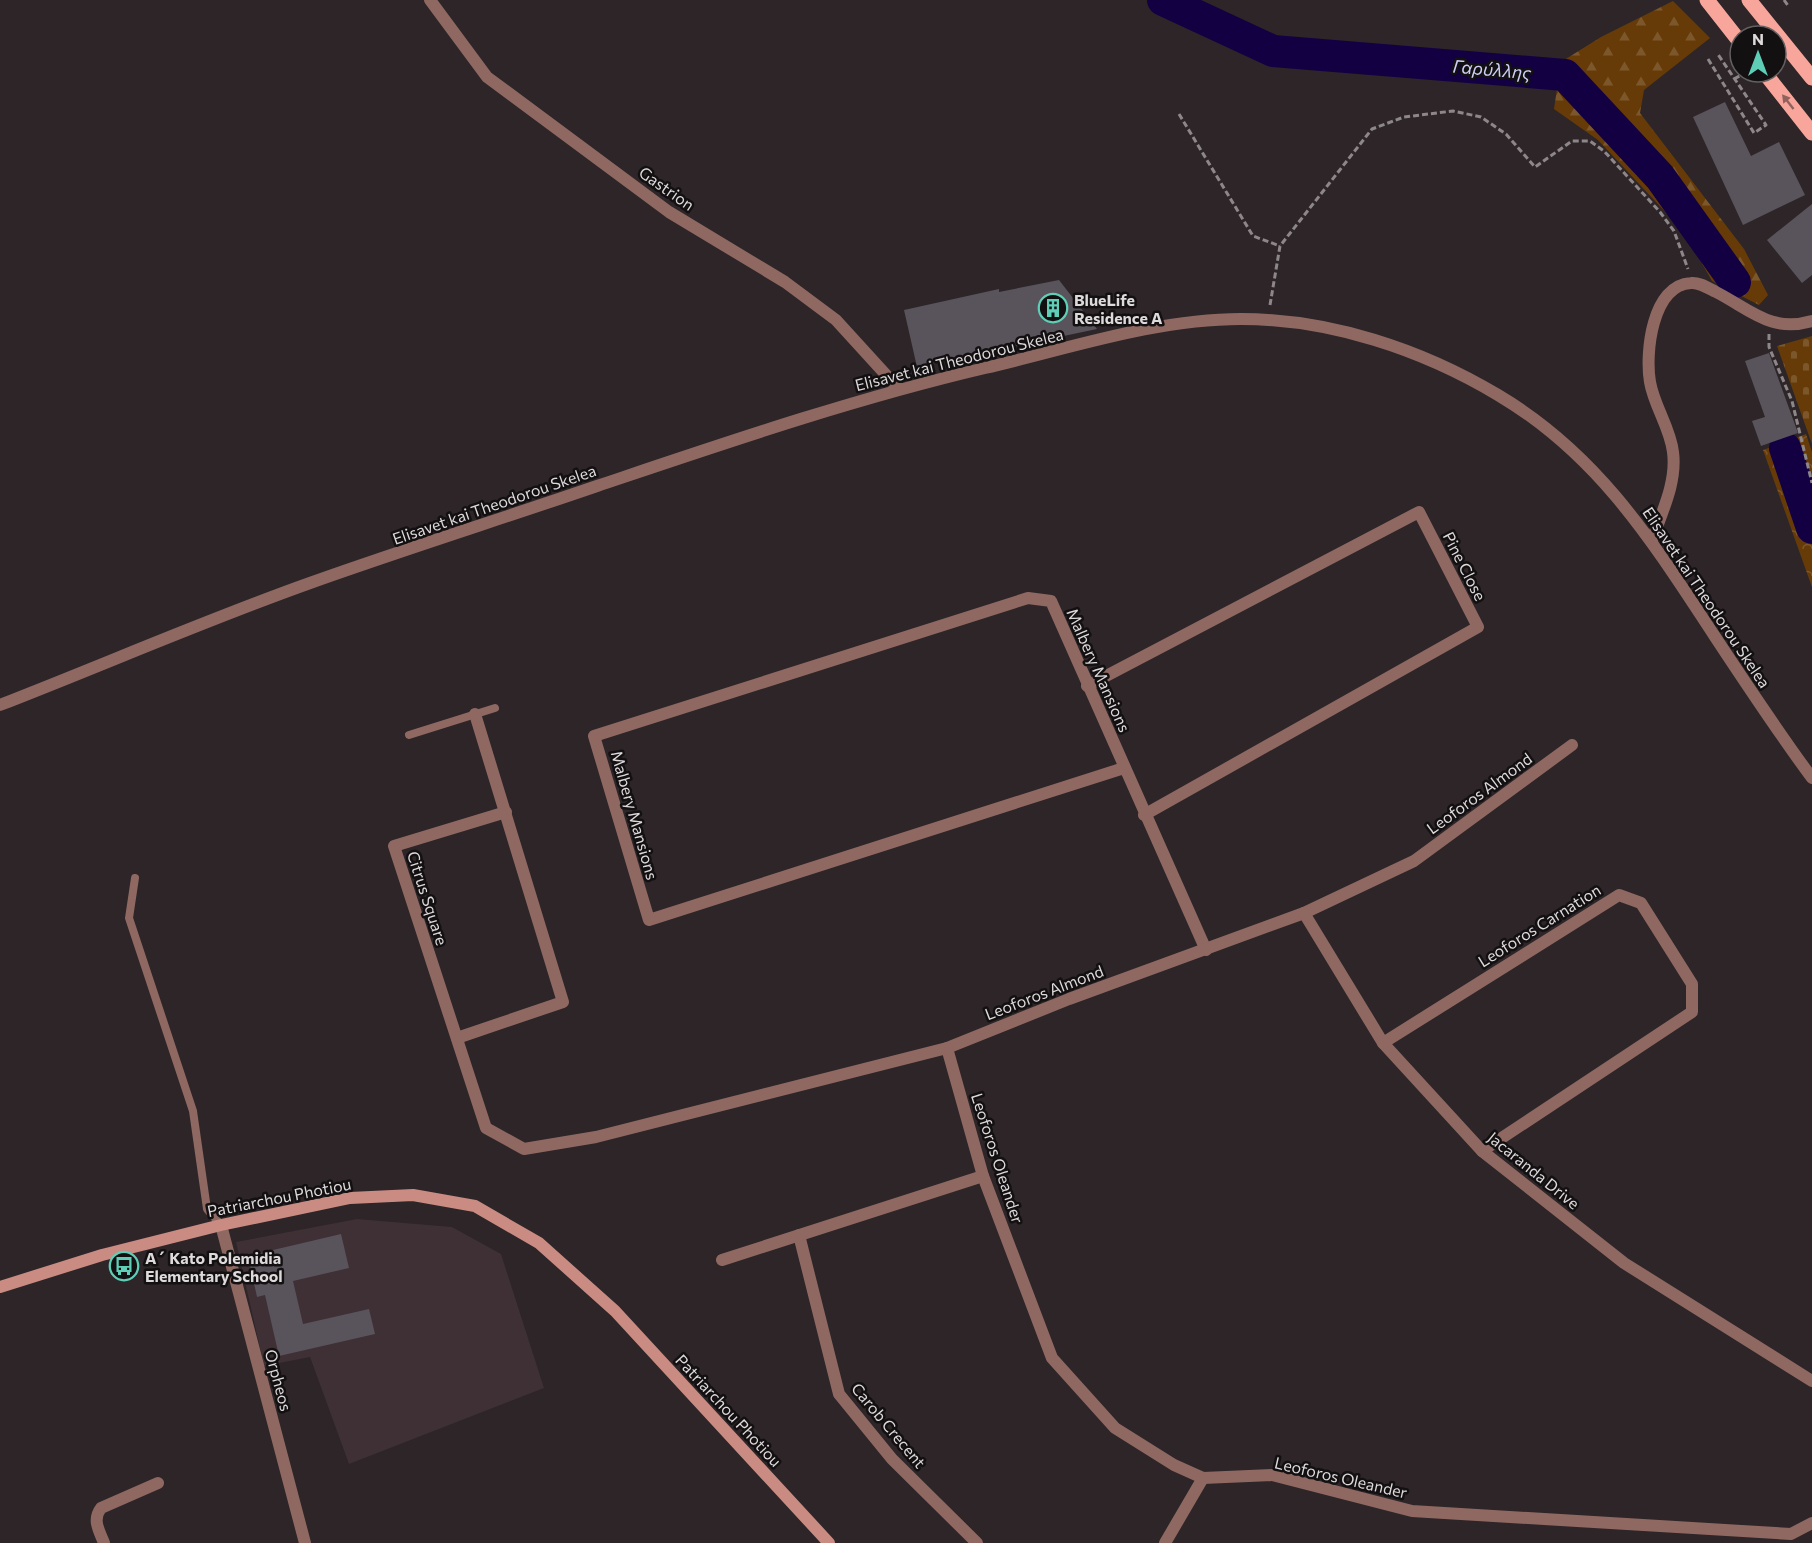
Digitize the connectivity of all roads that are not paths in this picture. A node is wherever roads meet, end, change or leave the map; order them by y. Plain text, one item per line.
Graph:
1 (430, 0) edge
2 (1707, 0) edge
3 (1749, 0) edge
4 (1728, 27) edge
5 (1812, 78) edge
6 (1773, 84) edge
7 (1812, 133) edge
8 (1812, 321) edge
9 (898, 388) junction
10 (1652, 540) junction
11 (1087, 686) junction
12 (0, 705) edge
13 (495, 708) dead end
14 (476, 714) junction
15 (409, 735) dead end
16 (1572, 745) dead end
17 (1124, 768) junction
18 (1812, 778) edge
19 (506, 812) junction
20 (1144, 815) junction
21 (135, 878) dead end
22 (1305, 913) junction
23 (1206, 950) junction
24 (457, 1038) junction
25 (1383, 1043) junction
26 (947, 1048) junction
27 (486, 1128) joint
28 (1482, 1150) junction
29 (983, 1176) junction
30 (220, 1225) junction
31 (799, 1235) junction
32 (723, 1260) dead end
33 (0, 1287) edge
34 (1812, 1381) edge
35 (1203, 1478) junction
36 (158, 1483) dead end
37 (1812, 1523) edge
38 (104, 1543) edge
39 (305, 1543) edge
40 (829, 1543) edge
41 (977, 1543) edge
42 (1166, 1543) edge

1 - 9 street, Gastrion
2 - 4 main road
3 - 5 main road
7 -> 6 main road
8 - 10 street
9 - 10 street, Elisavet kai Theodorou Skelea
9 - 12 street, Elisavet kai Theodorou Skelea
10 - 18 street, Elisavet kai Theodorou Skelea
11 - 17 street, Malbery Mansions
11 - 17 street, Malbery Mansions
11 - 20 street, Pine Close
13 - 14 lane
14 - 15 lane
14 - 19 street
16 - 22 street, Leoforos Almond
17 - 20 street, Malbery Mansions
19 - 24 street
19 - 24 street, Citrus Square
20 - 23 street, Malbery Mansions
21 - 30 lane
22 - 23 street, Leoforos Almond
22 - 25 street, Jacaranda Drive
23 - 26 street, Leoforos Almond
24 - 27 street, Citrus Square
25 - 28 street, Jacaranda Drive
25 - 28 street, Leoforos Carnation
26 - 27 street, Leoforos Almond
26 - 29 street, Leoforos Oleander
28 - 34 street, Jacaranda Drive
29 - 31 street
29 - 35 street, Leoforos Oleander
30 - 33 street, Patriarchou Photiou
30 - 39 street, Orpheos
30 - 40 street, Patriarchou Photiou
31 - 32 street
31 - 41 street, Carob Crecent
35 - 37 street, Leoforos Oleander
35 - 42 street
36 - 38 street

